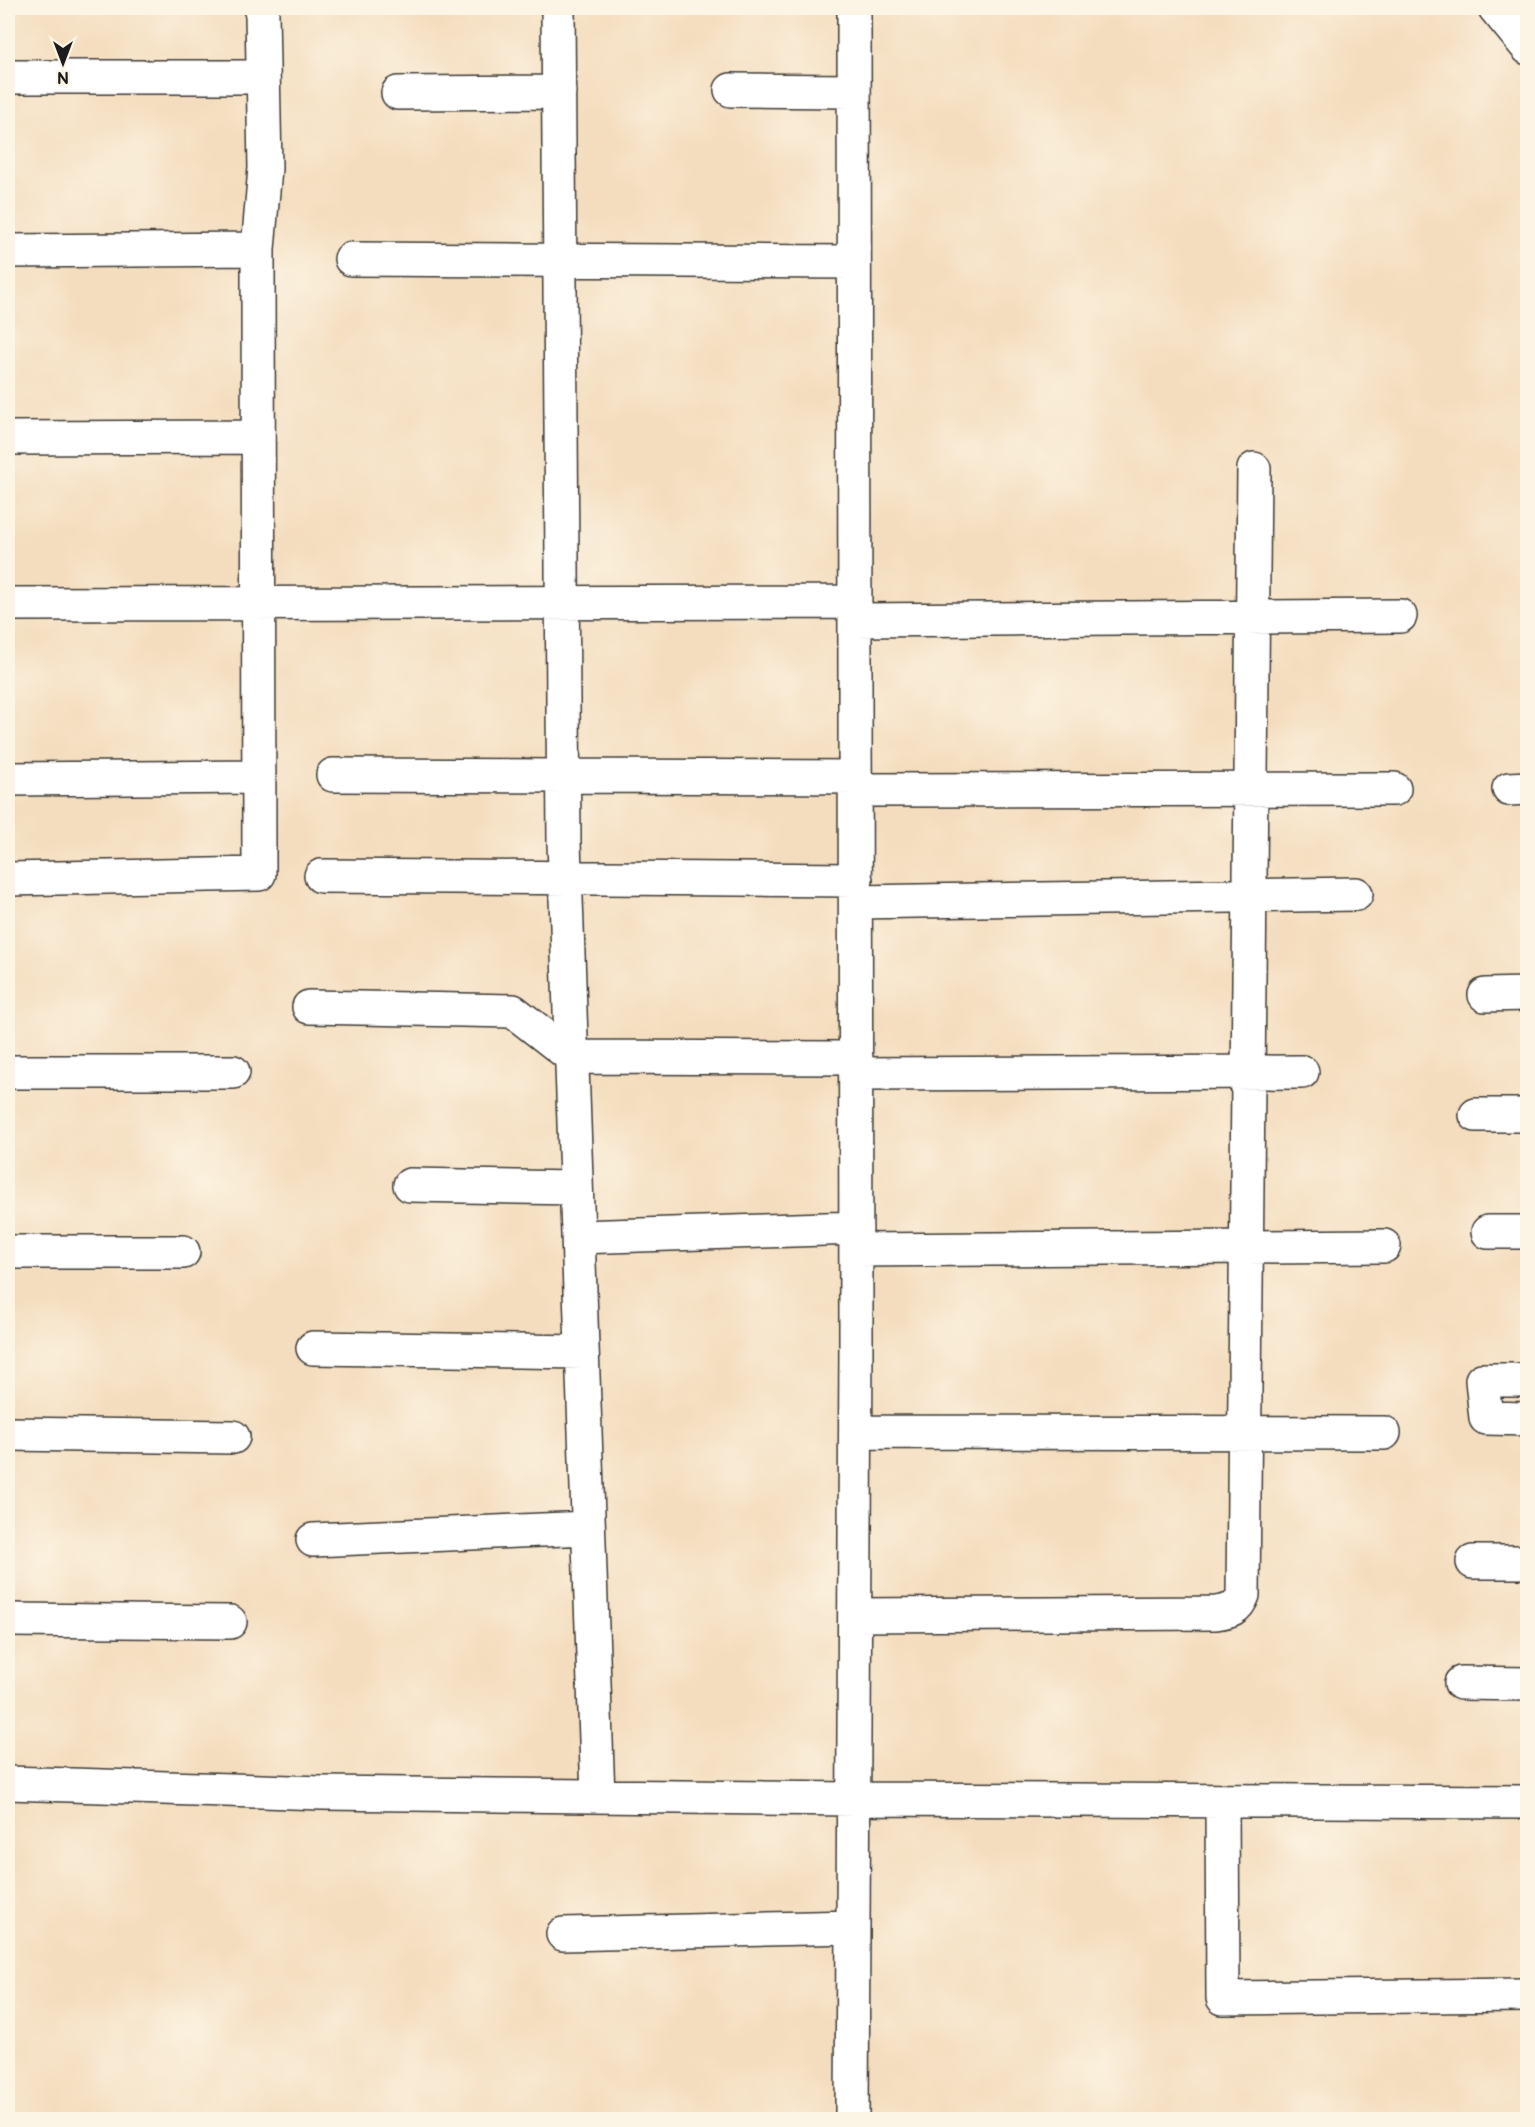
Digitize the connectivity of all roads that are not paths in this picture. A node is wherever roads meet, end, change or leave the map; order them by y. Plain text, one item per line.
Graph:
1 (260, 8) edge
2 (558, 8) edge
3 (854, 8) edge
4 (1495, 8) edge
5 (1527, 48) edge
6 (8, 77) edge
7 (263, 77) junction
8 (730, 90) dead end
9 (853, 91) junction
10 (559, 92) junction
11 (398, 93) dead end
12 (258, 249) junction
13 (8, 251) edge
14 (351, 259) dead end
15 (560, 261) junction
16 (854, 262) junction
17 (258, 437) junction
18 (8, 438) edge
19 (1254, 469) dead end
20 (259, 602) junction
21 (563, 602) junction
22 (8, 604) edge
23 (855, 611) junction
24 (1400, 616) dead end
25 (1252, 617) junction
26 (333, 775) dead end
27 (564, 776) junction
28 (259, 777) junction
29 (8, 779) edge
30 (856, 784) junction
31 (1251, 789) junction
32 (1394, 789) dead end
33 (321, 876) dead end
34 (565, 878) junction
35 (8, 879) edge
36 (856, 891) junction
37 (1356, 894) dead end
38 (1250, 895) junction
39 (1527, 994) edge
40 (1485, 995) dead end
41 (309, 1007) dead end
42 (572, 1057) junction
43 (856, 1066) junction
44 (8, 1072) edge
45 (233, 1072) dead end
46 (1248, 1072) junction
47 (1302, 1072) dead end
48 (1527, 1114) edge
49 (1476, 1115) dead end
50 (410, 1185) dead end
51 (576, 1188) junction
52 (1488, 1232) dead end
53 (1527, 1232) edge
54 (578, 1237) junction
55 (856, 1239) junction
56 (1384, 1246) dead end
57 (1246, 1247) junction
58 (8, 1252) edge
59 (183, 1252) dead end
60 (314, 1348) dead end
61 (582, 1352) junction
62 (1527, 1380) edge
63 (1527, 1419) edge
64 (856, 1432) junction
65 (1245, 1433) junction
66 (1384, 1433) dead end
67 (8, 1434) edge
68 (233, 1437) dead end
69 (588, 1528) junction
70 (314, 1540) dead end
71 (1473, 1562) dead end
72 (1527, 1562) edge
73 (855, 1615) junction
74 (8, 1620) edge
75 (230, 1622) dead end
76 (1461, 1683) dead end
77 (1527, 1684) edge
78 (8, 1783) edge
79 (597, 1796) junction
80 (854, 1799) junction
81 (1222, 1801) junction
82 (1527, 1802) edge
83 (853, 1927) junction
84 (563, 1934) dead end
85 (1527, 1995) edge
86 (852, 2120) edge

1 - 7 street
2 - 10 street
3 - 9 street
4 - 5 street
6 - 7 street
7 - 12 street
8 - 9 street
9 - 16 street
10 - 11 street
10 - 15 street
12 - 13 street
12 - 17 street
14 - 15 street
15 - 16 street
15 - 21 street
16 - 23 street
17 - 18 street
17 - 20 street
19 - 25 street
20 - 21 street
20 - 22 street
20 - 28 street
21 - 23 street
21 - 27 street
23 - 25 street
23 - 30 street
24 - 25 street
25 - 31 street
26 - 27 street
27 - 30 street
27 - 34 street
28 - 29 street
28 - 35 street
30 - 31 street
30 - 36 street
31 - 32 street
31 - 38 street
33 - 34 street
34 - 36 street
34 - 42 street
36 - 38 street
36 - 43 street
37 - 38 street
38 - 46 street
39 - 40 street
41 - 42 street
42 - 43 street
42 - 51 street
43 - 46 street
43 - 55 street
44 - 45 street
46 - 47 street
46 - 57 street
48 - 49 street
50 - 51 street
51 - 54 street
52 - 53 street
54 - 55 street
54 - 61 street
55 - 57 street
55 - 64 street
56 - 57 street
57 - 65 street
58 - 59 street
60 - 61 street
61 - 69 street
62 - 63 street
64 - 65 street
64 - 73 street
65 - 66 street
65 - 73 street
67 - 68 street
69 - 70 street
69 - 79 street
71 - 72 street
73 - 80 street
74 - 75 street
76 - 77 street
78 - 79 street
79 - 80 street
80 - 81 street
80 - 83 street
81 - 82 street
81 - 85 street
83 - 84 street
83 - 86 street

